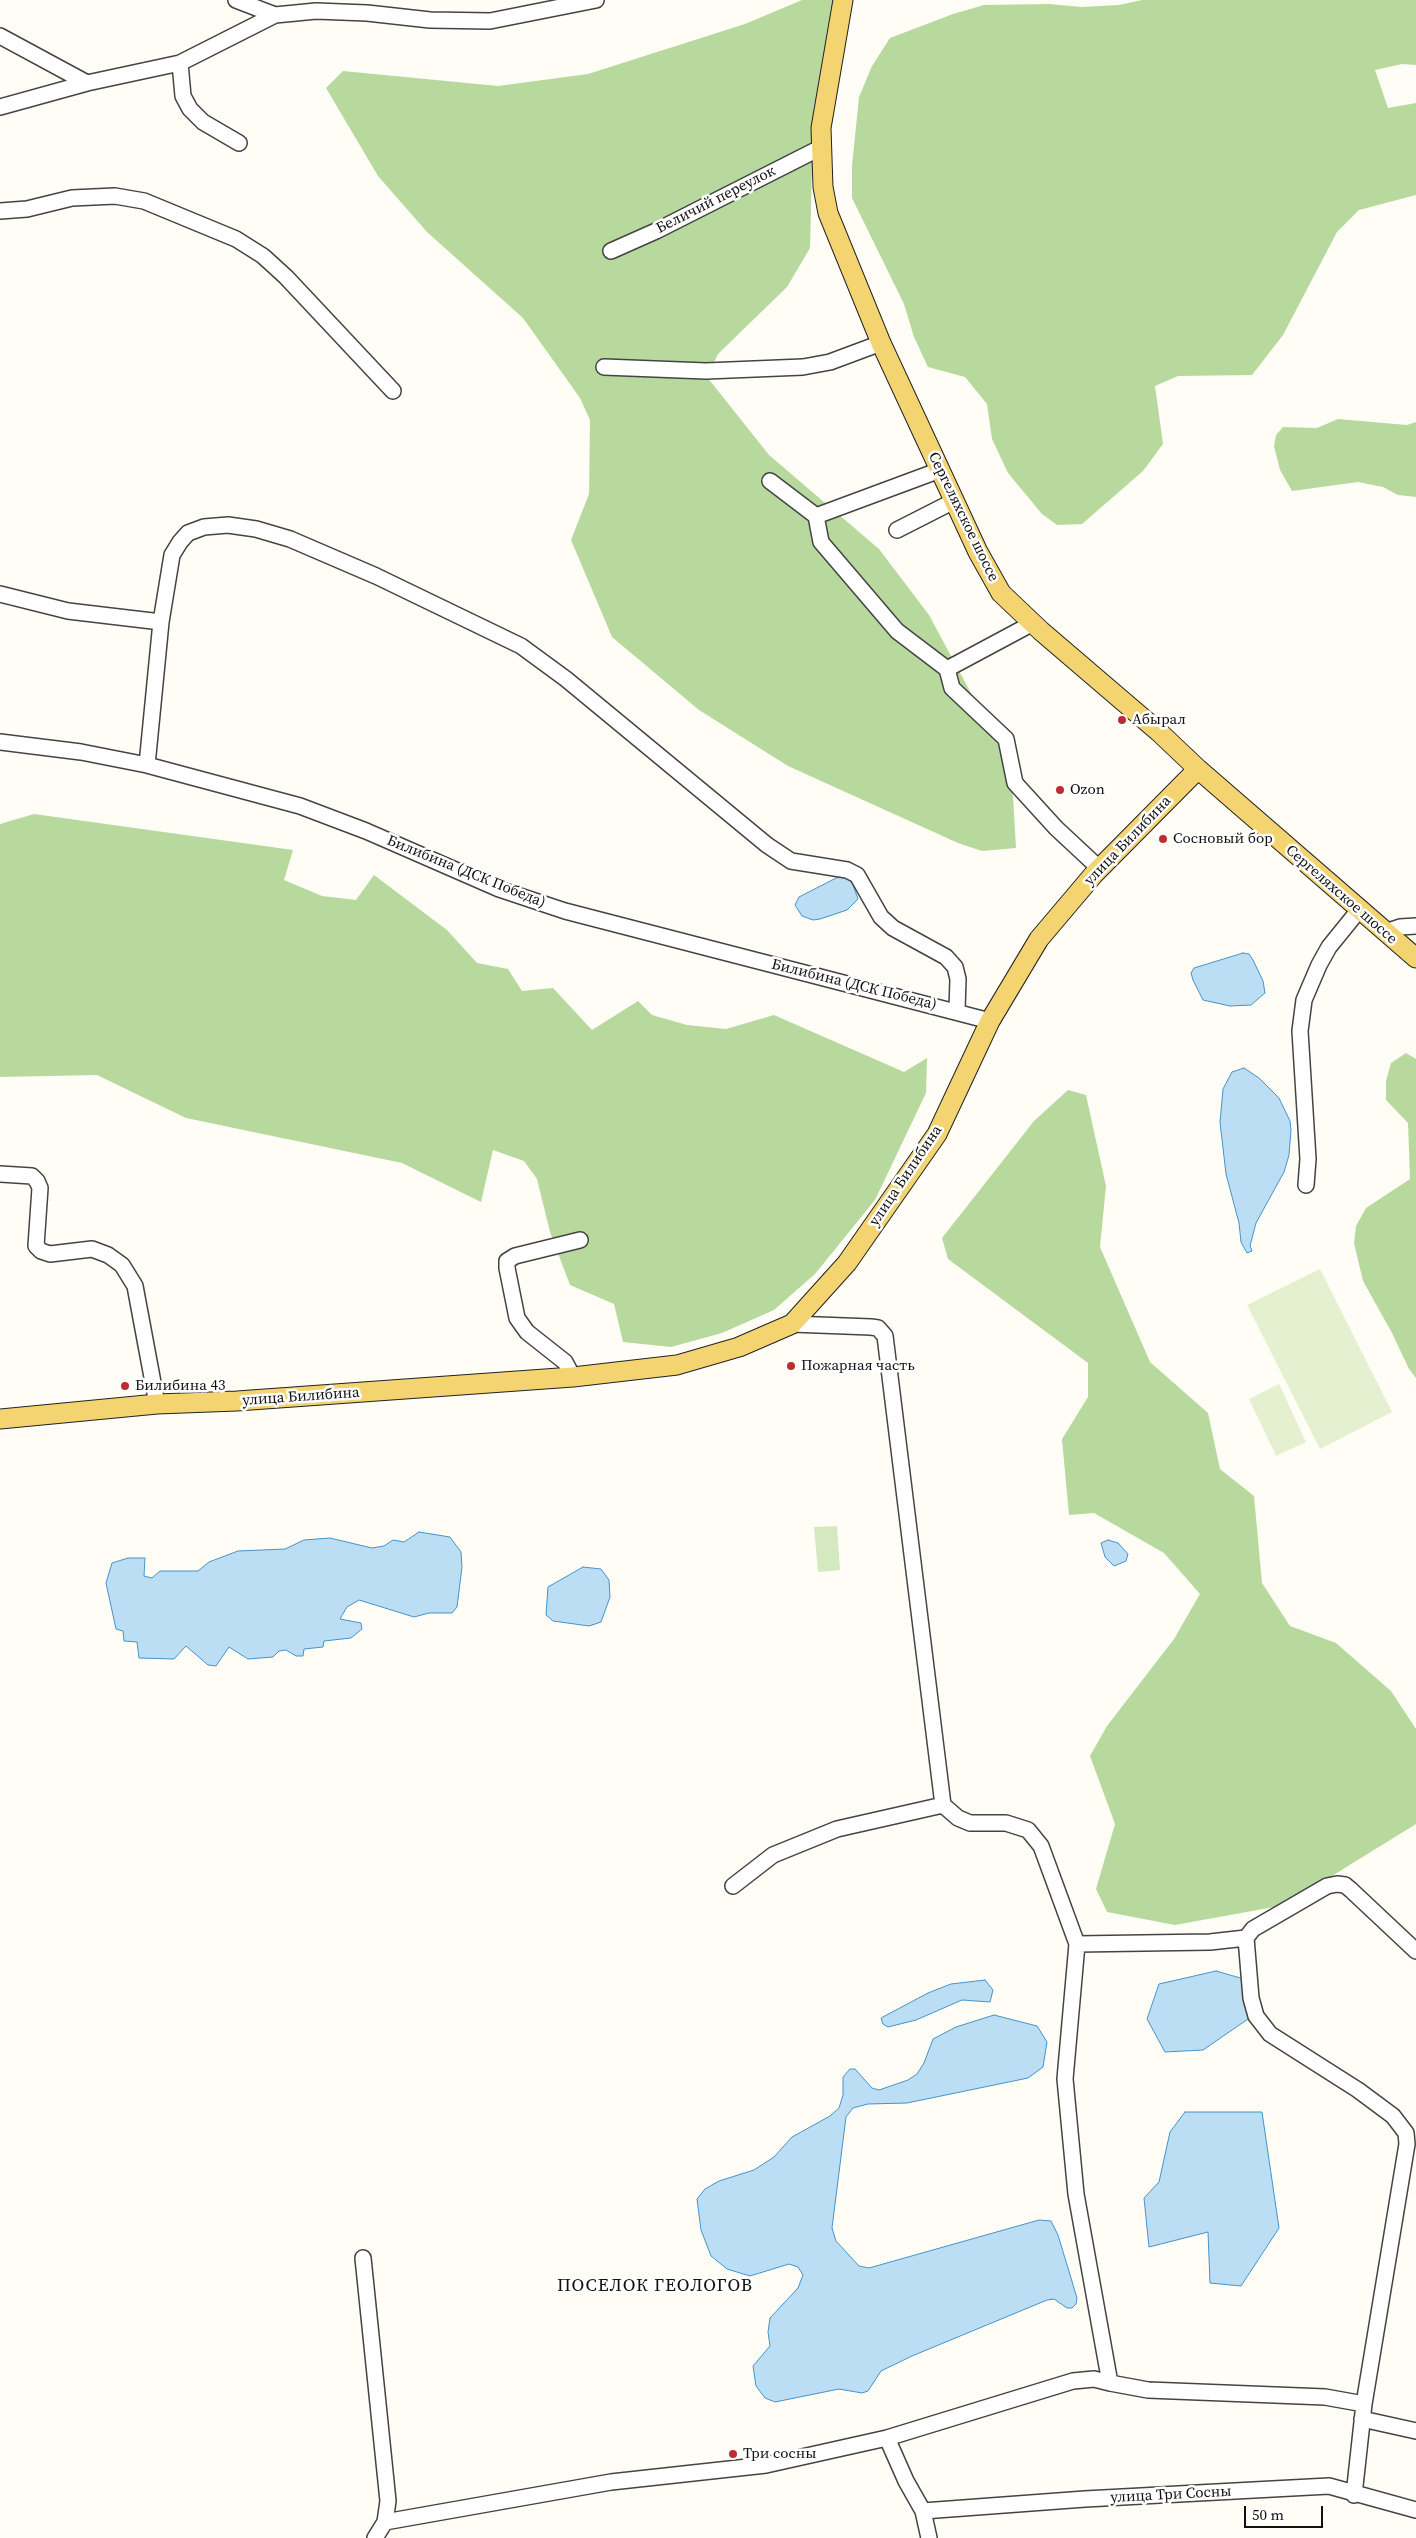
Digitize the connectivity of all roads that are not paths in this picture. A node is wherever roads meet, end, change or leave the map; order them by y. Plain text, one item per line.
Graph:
1 (236, 0) edge
2 (596, 0) edge
3 (843, 0) edge
4 (275, 15) junction
5 (0, 36) edge
6 (180, 63) junction
7 (87, 83) junction
8 (0, 107) edge
9 (239, 143) dead end
10 (820, 148) junction
11 (0, 211) edge
12 (611, 251) dead end
13 (882, 344) junction
14 (604, 367) dead end
15 (393, 391) dead end
16 (940, 470) junction
17 (770, 481) dead end
18 (954, 501) junction
19 (816, 516) junction
20 (897, 530) dead end
21 (0, 594) edge
22 (161, 622) junction
23 (1033, 623) junction
24 (948, 669) junction
25 (0, 742) edge
26 (147, 765) junction
27 (1198, 769) junction
28 (1100, 868) junction
29 (1360, 910) junction
30 (1416, 926) edge
31 (1385, 932) junction
32 (1416, 958) edge
33 (957, 1010) junction
34 (990, 1020) junction
35 (0, 1174) edge
36 (1306, 1185) dead end
37 (580, 1240) dead end
38 (792, 1324) junction
39 (573, 1377) junction
40 (156, 1404) junction
41 (0, 1419) edge
42 (944, 1805) junction
43 (733, 1886) dead end
44 (1246, 1938) junction
45 (1077, 1944) junction
46 (1416, 1951) edge
47 (363, 2258) dead end
48 (1110, 2383) junction
49 (1364, 2404) junction
50 (1362, 2419) junction
51 (1416, 2431) edge
52 (888, 2438) junction
53 (1354, 2494) junction
54 (1416, 2510) edge
55 (923, 2511) junction
56 (385, 2522) junction
57 (374, 2538) edge
58 (929, 2538) edge

1 - 4 street
2 - 4 street
3 - 10 main road, Сергеляхское шоссе
4 - 6 street
5 - 7 street
6 - 7 street
6 - 9 street
7 - 8 street
10 - 12 street, Беличий переулок
10 - 13 main road, Сергеляхское шоссе
11 - 15 street
13 - 14 street
13 - 16 main road, Сергеляхское шоссе
16 - 18 main road, Сергеляхское шоссе
16 - 19 street
17 - 19 street
18 - 20 street
18 - 23 main road, Сергеляхское шоссе
19 - 24 street
21 - 22 street
22 - 26 street
22 - 33 street
23 - 24 street
23 - 27 main road, Сергеляхское шоссе
24 - 28 street
25 - 26 street, Билибина (ДСК Победа)
26 - 33 street, Билибина (ДСК Победа)
27 - 28 main road, улица Билибина
27 - 29 main road, Сергеляхское шоссе
28 - 34 main road, улица Билибина
29 - 31 main road, Сергеляхское шоссе
29 - 36 street
30 - 31 street
31 - 32 main road, Сергеляхское шоссе
33 - 34 street, Билибина (ДСК Победа)
34 - 38 main road, улица Билибина
35 - 40 street
37 - 39 street
38 - 39 main road, улица Билибина
38 - 42 street
39 - 40 main road, улица Билибина
40 - 41 main road, улица Билибина
42 - 43 street
42 - 45 street
44 - 45 street
44 - 46 street
44 - 49 street
45 - 48 street
47 - 56 street
48 - 49 street
48 - 52 street
49 - 50 street
50 - 51 street
50 - 53 street
52 - 55 street
52 - 56 street
53 - 54 street, улица Три Сосны
53 - 55 street, улица Три Сосны
55 - 58 street
56 - 57 street

